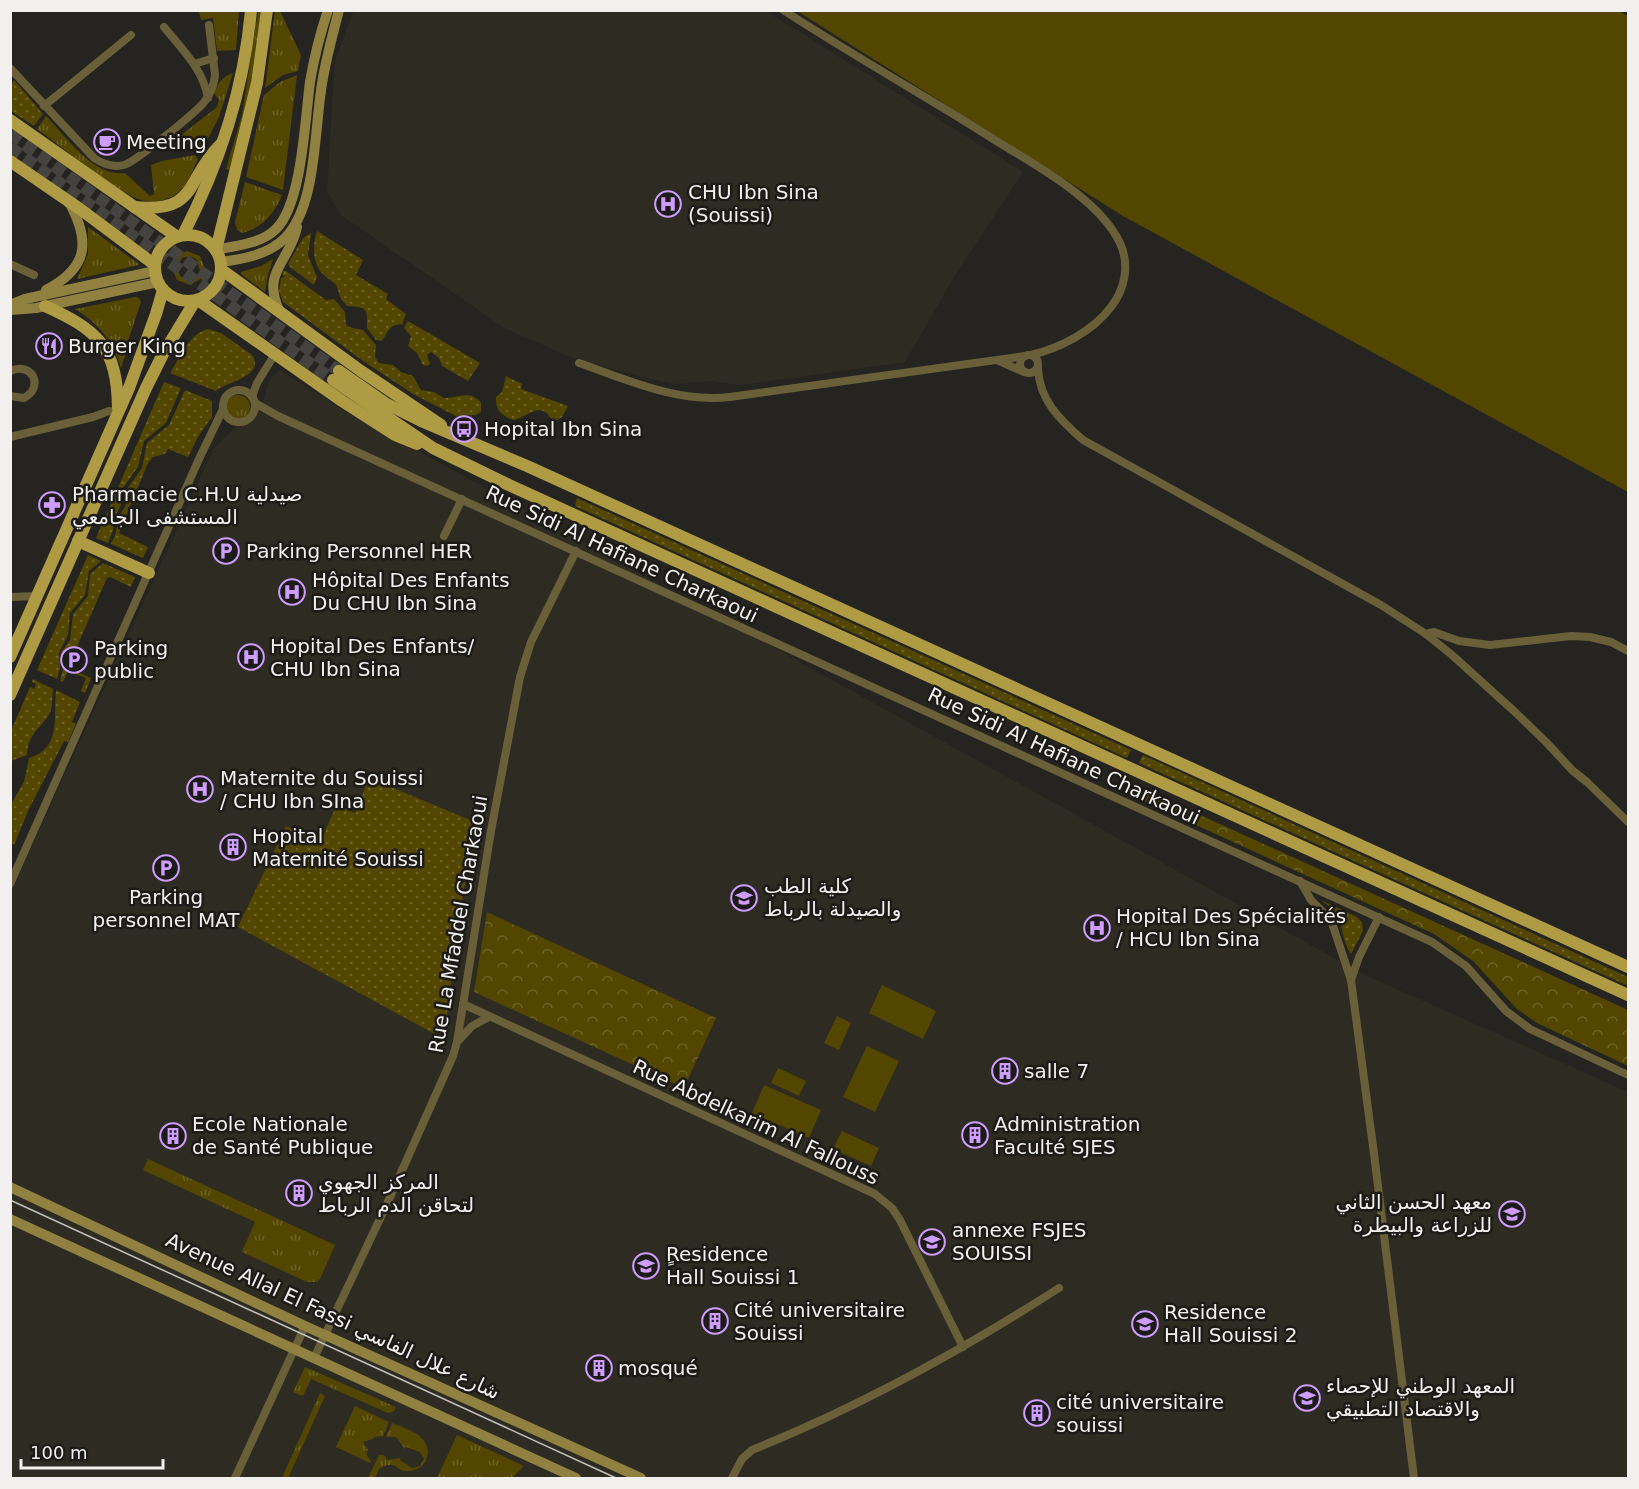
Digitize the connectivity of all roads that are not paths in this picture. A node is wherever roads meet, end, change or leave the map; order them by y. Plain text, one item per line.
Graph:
1 (251, 10) edge
2 (267, 10) edge
3 (328, 10) edge
4 (339, 10) edge
5 (783, 10) edge
6 (209, 25) dead end
7 (164, 27) dead end
8 (130, 35) dead end
9 (214, 58) junction
10 (194, 64) junction
11 (10, 68) edge
12 (208, 98) junction
13 (44, 106) junction
14 (10, 120) edge
15 (224, 140) junction
16 (10, 161) edge
17 (69, 202) junction
18 (133, 207) junction
19 (297, 221) junction
20 (180, 236) junction
21 (219, 258) junction
22 (10, 264) edge
23 (34, 275) dead end
24 (158, 277) junction
25 (33, 298) junction
26 (196, 301) junction
27 (10, 305) edge
28 (45, 306) junction
29 (10, 310) edge
30 (280, 313) junction
31 (1053, 348) junction
32 (274, 354) junction
33 (1028, 355) junction
34 (995, 360) junction
35 (579, 363) dead end
36 (1038, 365) junction
37 (10, 371) edge
38 (1027, 373) junction
39 (259, 378) junction
40 (242, 391) junction
41 (10, 396) edge
42 (253, 400) junction
43 (1046, 400) junction
44 (223, 409) junction
45 (118, 412) junction
46 (251, 416) junction
47 (277, 416) junction
48 (235, 422) junction
49 (448, 431) junction
50 (213, 433) junction
51 (10, 438) edge
52 (433, 448) junction
53 (462, 499) junction
54 (444, 536) dead end
55 (78, 541) junction
56 (576, 551) junction
57 (148, 573) junction
58 (38, 596) junction
59 (10, 597) edge
60 (1426, 634) junction
61 (1629, 651) edge
62 (10, 657) edge
63 (10, 695) edge
64 (1629, 822) edge
65 (1300, 881) junction
66 (10, 884) edge
67 (1379, 917) junction
68 (1629, 967) edge
69 (1350, 980) junction
70 (1629, 995) edge
71 (463, 1004) junction
72 (489, 1017) junction
73 (457, 1042) junction
74 (1629, 1075) edge
75 (10, 1187) edge
76 (10, 1219) edge
77 (1059, 1288) dead end
78 (306, 1326) junction
79 (326, 1335) junction
80 (963, 1347) junction
81 (294, 1348) junction
82 (314, 1358) junction
83 (235, 1479) edge
84 (576, 1479) edge
85 (641, 1479) edge
86 (732, 1479) edge
87 (1413, 1479) edge

1 - 15 main road
2 - 21 main road
3 - 21 street
4 - 19 street
5 - 31 street
6 - 9 street
7 - 10 street
8 - 13 street
9 - 10 street
9 - 12 street
10 - 12 street
11 - 13 street
12 - 13 street
14 - 18 main road
15 - 18 main road
15 - 20 main road
16 - 17 main road
17 - 24 main road
17 - 25 street
18 - 20 main road
19 - 21 street
19 - 30 street
20 - 21 main road
20 - 24 main road
21 - 26 main road
21 - 30 main road
22 - 23 street
24 - 25 street
24 - 26 main road
24 - 28 street
24 - 45 main road
25 - 27 street
26 - 32 main road
26 - 55 main road
28 - 29 street
28 - 45 main road
30 - 49 main road
31 - 33 street
31 - 36 street
32 - 39 street
32 - 52 main road
33 - 34 street
33 - 36 street
33 - 38 street
34 - 35 street
34 - 38 street
36 - 38 street
36 - 43 street
37 - 41 street
38 - 43 street
39 - 40 street
39 - 42 street
40 - 42 street
40 - 44 street
42 - 46 street
42 - 47 street, Rue Sidi Al Hafiane Charkaoui
43 - 60 street
44 - 48 street
44 - 50 street
45 - 51 street
45 - 58 main road
46 - 47 street
46 - 48 street
47 - 53 street, Rue Sidi Al Hafiane Charkaoui
48 - 50 street
49 - 52 main road
49 - 68 main road
50 - 57 street
52 - 70 main road
53 - 54 street
53 - 56 street, Rue Sidi Al Hafiane Charkaoui
55 - 57 main road
55 - 63 main road
56 - 65 street, Rue Sidi Al Hafiane Charkaoui
56 - 71 street, Rue La Mfaddel Charkaoui
57 - 66 street
58 - 59 street
58 - 62 main road
60 - 61 street
60 - 64 street
65 - 67 street, Rue Sidi Al Hafiane Charkaoui
65 - 69 street
67 - 69 street
67 - 74 street, Rue Sidi Al Hafiane Charkaoui
69 - 87 street
71 - 72 street, Rue Abdelkarim Al Fallouss
71 - 73 street, Rue La Mfaddel Charkaoui
72 - 73 street
72 - 80 street, Rue Abdelkarim Al Fallouss
73 - 79 street, Rue La Mfaddel Charkaoui
75 - 78 street, Avenue Allal El Fassi شارع علال الفاسي
76 - 81 street
77 - 80 street
78 - 79 street, Avenue Allal El Fassi شارع علال الفاسي
78 - 81 street
79 - 82 street, Rue La Mfaddel Charkaoui
79 - 85 street, Avenue Allal El Fassi شارع علال الفاسي
80 - 86 street
81 - 82 street
81 - 83 street
82 - 84 street

